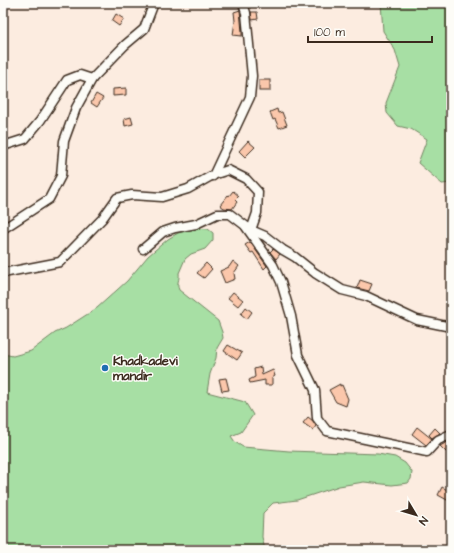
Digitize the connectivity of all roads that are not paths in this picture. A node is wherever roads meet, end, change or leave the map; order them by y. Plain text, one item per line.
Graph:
1 (154, 3) edge
2 (243, 3) edge
3 (92, 79) junction
4 (3, 146) edge
5 (212, 177) junction
6 (248, 228) junction
7 (3, 229) edge
8 (143, 249) dead end
9 (3, 273) edge
10 (451, 327) edge
11 (451, 434) edge

1 - 3 street
2 - 5 street
3 - 4 street
3 - 7 street
5 - 6 street
5 - 9 street
6 - 8 street
6 - 10 street
6 - 11 street

